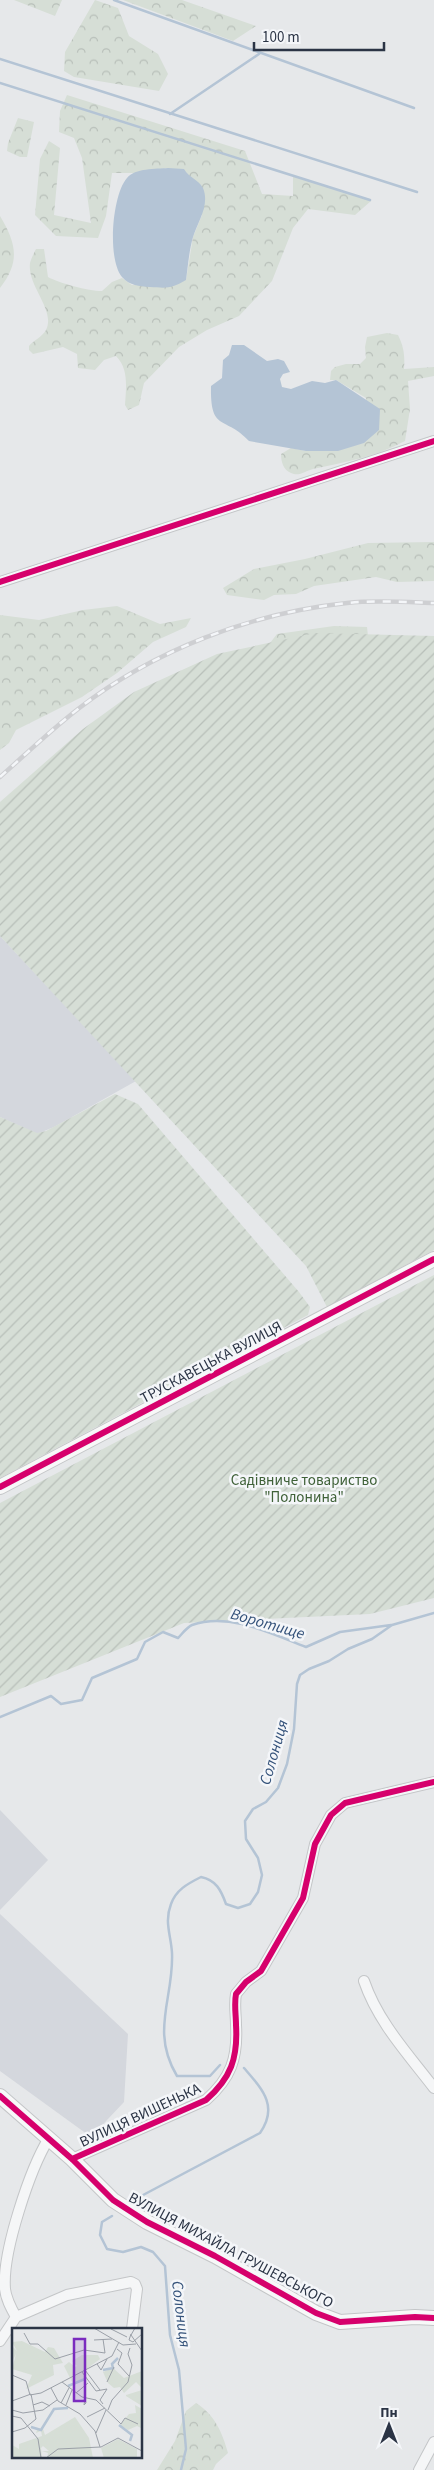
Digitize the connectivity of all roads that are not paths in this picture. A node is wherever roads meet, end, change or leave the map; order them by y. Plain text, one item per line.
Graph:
1 (434, 441) edge
2 (0, 582) edge
3 (434, 1259) edge
4 (0, 1487) edge
5 (434, 1782) edge
6 (364, 1982) dead end
7 (434, 2088) edge
8 (0, 2096) edge
9 (49, 2138) junction
10 (72, 2159) junction
11 (16, 2317) junction
12 (433, 2320) edge
13 (132, 2328) edge
14 (0, 2341) edge
15 (434, 2442) edge
16 (419, 2470) edge

1 - 2 street
3 - 4 street, ТРУСКАВЕЦЬКА ВУЛИЦЯ
5 - 10 street, ВУЛИЦЯ ВИШЕНЬКА
6 - 7 street
8 - 9 street, ВУЛИЦЯ МИХАЙЛА ГРУШЕВСЬКОГО
9 - 10 street, ВУЛИЦЯ МИХАЙЛА ГРУШЕВСЬКОГО
9 - 11 street
10 - 12 street, ВУЛИЦЯ МИХАЙЛА ГРУШЕВСЬКОГО
11 - 13 street
11 - 14 street
15 - 16 street

